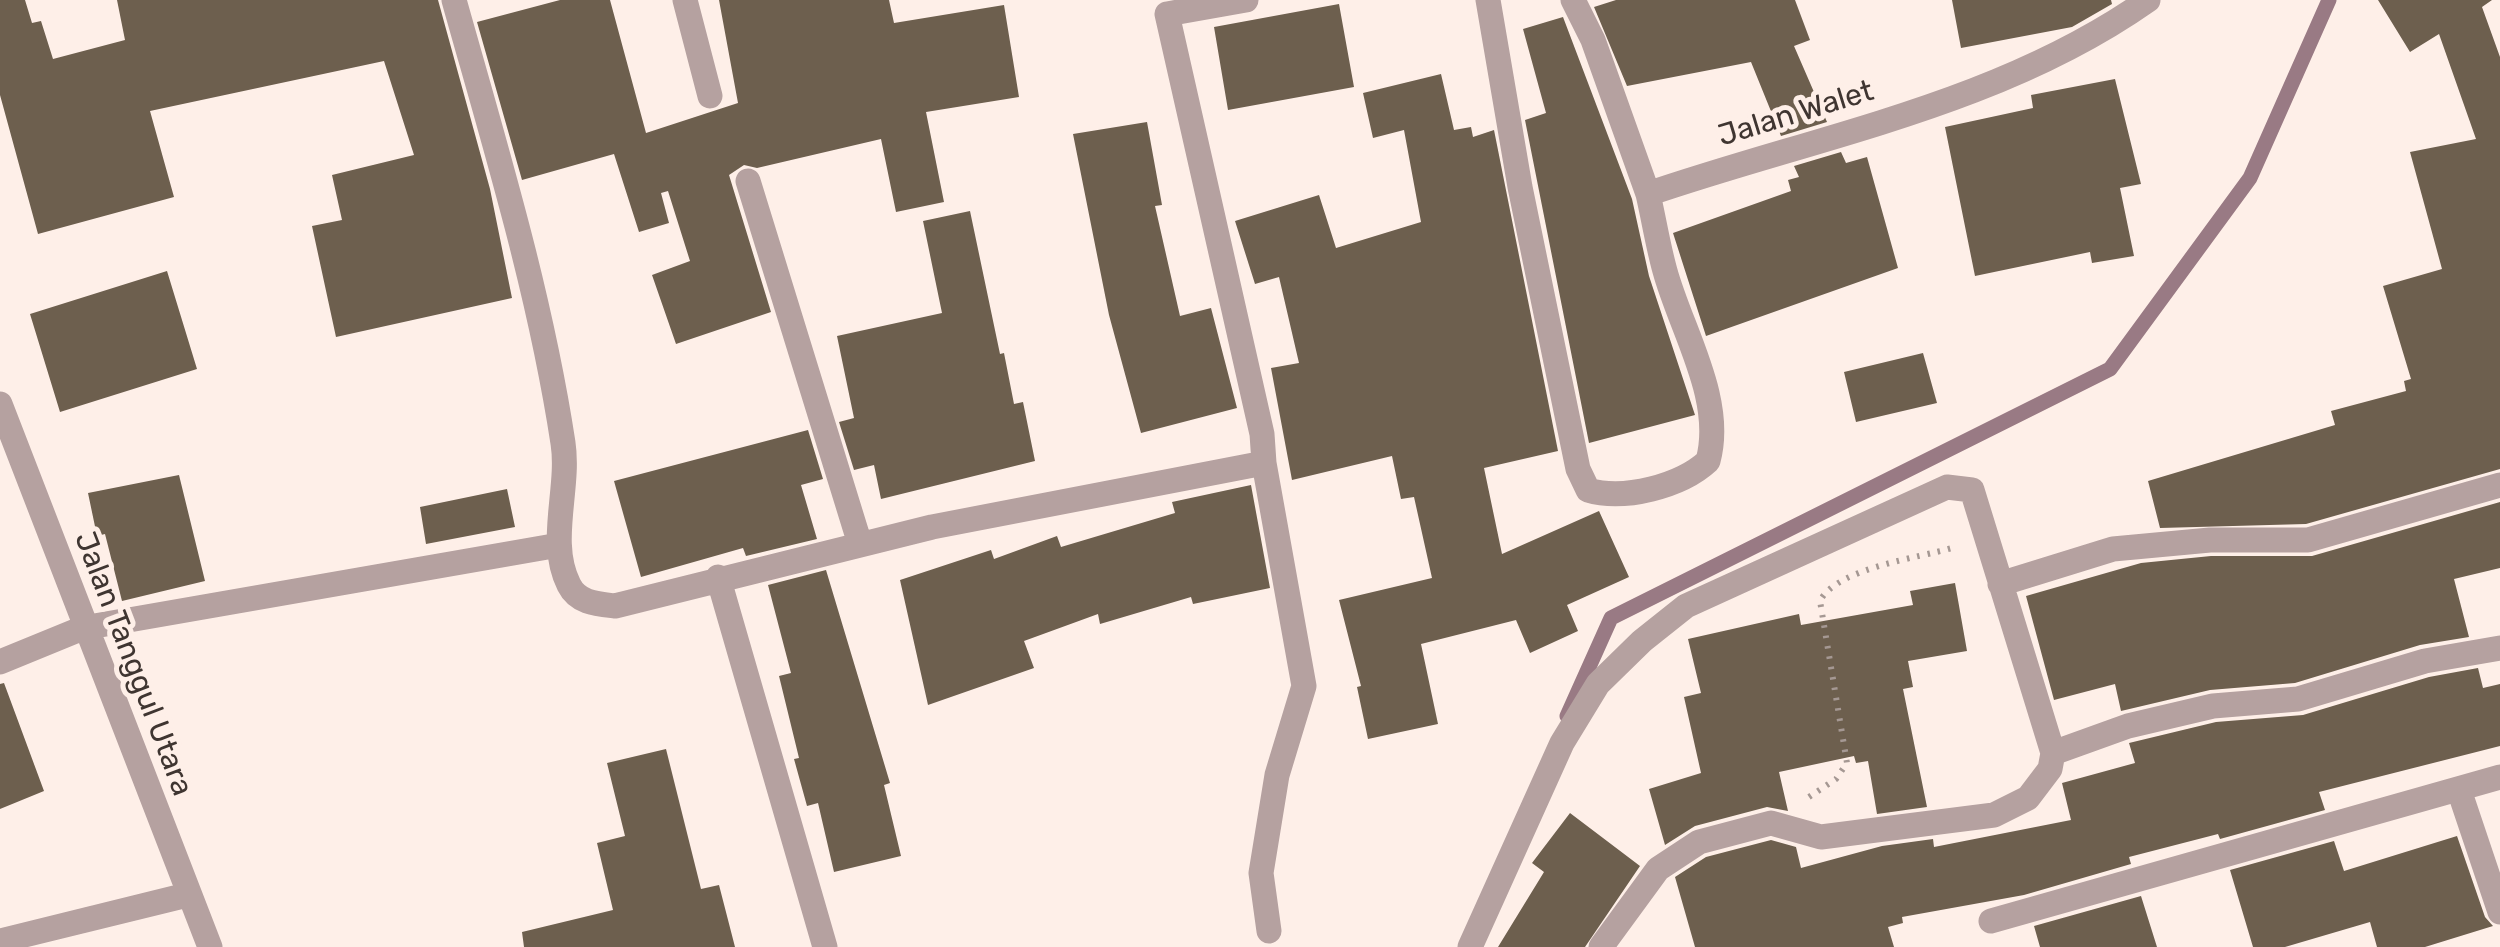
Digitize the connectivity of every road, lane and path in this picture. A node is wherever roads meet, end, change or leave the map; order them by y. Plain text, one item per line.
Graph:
1 (456, 0) edge
2 (685, 0) edge
3 (1246, 0) edge
4 (1488, 0) edge
5 (1573, 0) edge
6 (2148, 0) edge
7 (1166, 7) edge
8 (710, 96) dead end
9 (748, 181) dead end
10 (1648, 194) junction
11 (0, 404) edge
12 (1264, 463) junction
13 (2500, 485) edge
14 (1987, 539) junction
15 (559, 544) junction
16 (860, 544) junction
17 (718, 578) junction
18 (2000, 584) junction
19 (84, 628) junction
20 (2500, 648) edge
21 (0, 662) edge
22 (2053, 754) junction
23 (2500, 777) edge
24 (2459, 790) junction
25 (1778, 822) junction
26 (180, 897) junction
27 (2500, 912) edge
28 (1991, 921) dead end
29 (1269, 930) dead end
30 (0, 940) edge
31 (210, 947) edge
32 (824, 947) edge
33 (1470, 947) edge
34 (1601, 947) edge

1 - 15 street
2 - 8 street
3 - 7 street
4 - 10 street
5 - 10 street
6 - 10 street, Jalan Walet
7 - 12 street
9 - 16 street
11 - 19 street, Jalan Tanggul Utara
12 - 16 street
12 - 29 street
13 - 18 street
14 - 18 street
14 - 25 path
14 - 33 street
15 - 17 street
15 - 19 street
16 - 17 street
17 - 32 street
18 - 22 street
19 - 21 street
19 - 26 street, Jalan Tanggul Utara
20 - 22 street
22 - 25 street
23 - 24 street
24 - 27 street
24 - 28 street
25 - 34 street
26 - 30 street
26 - 31 street, Jalan Tanggul Utara

